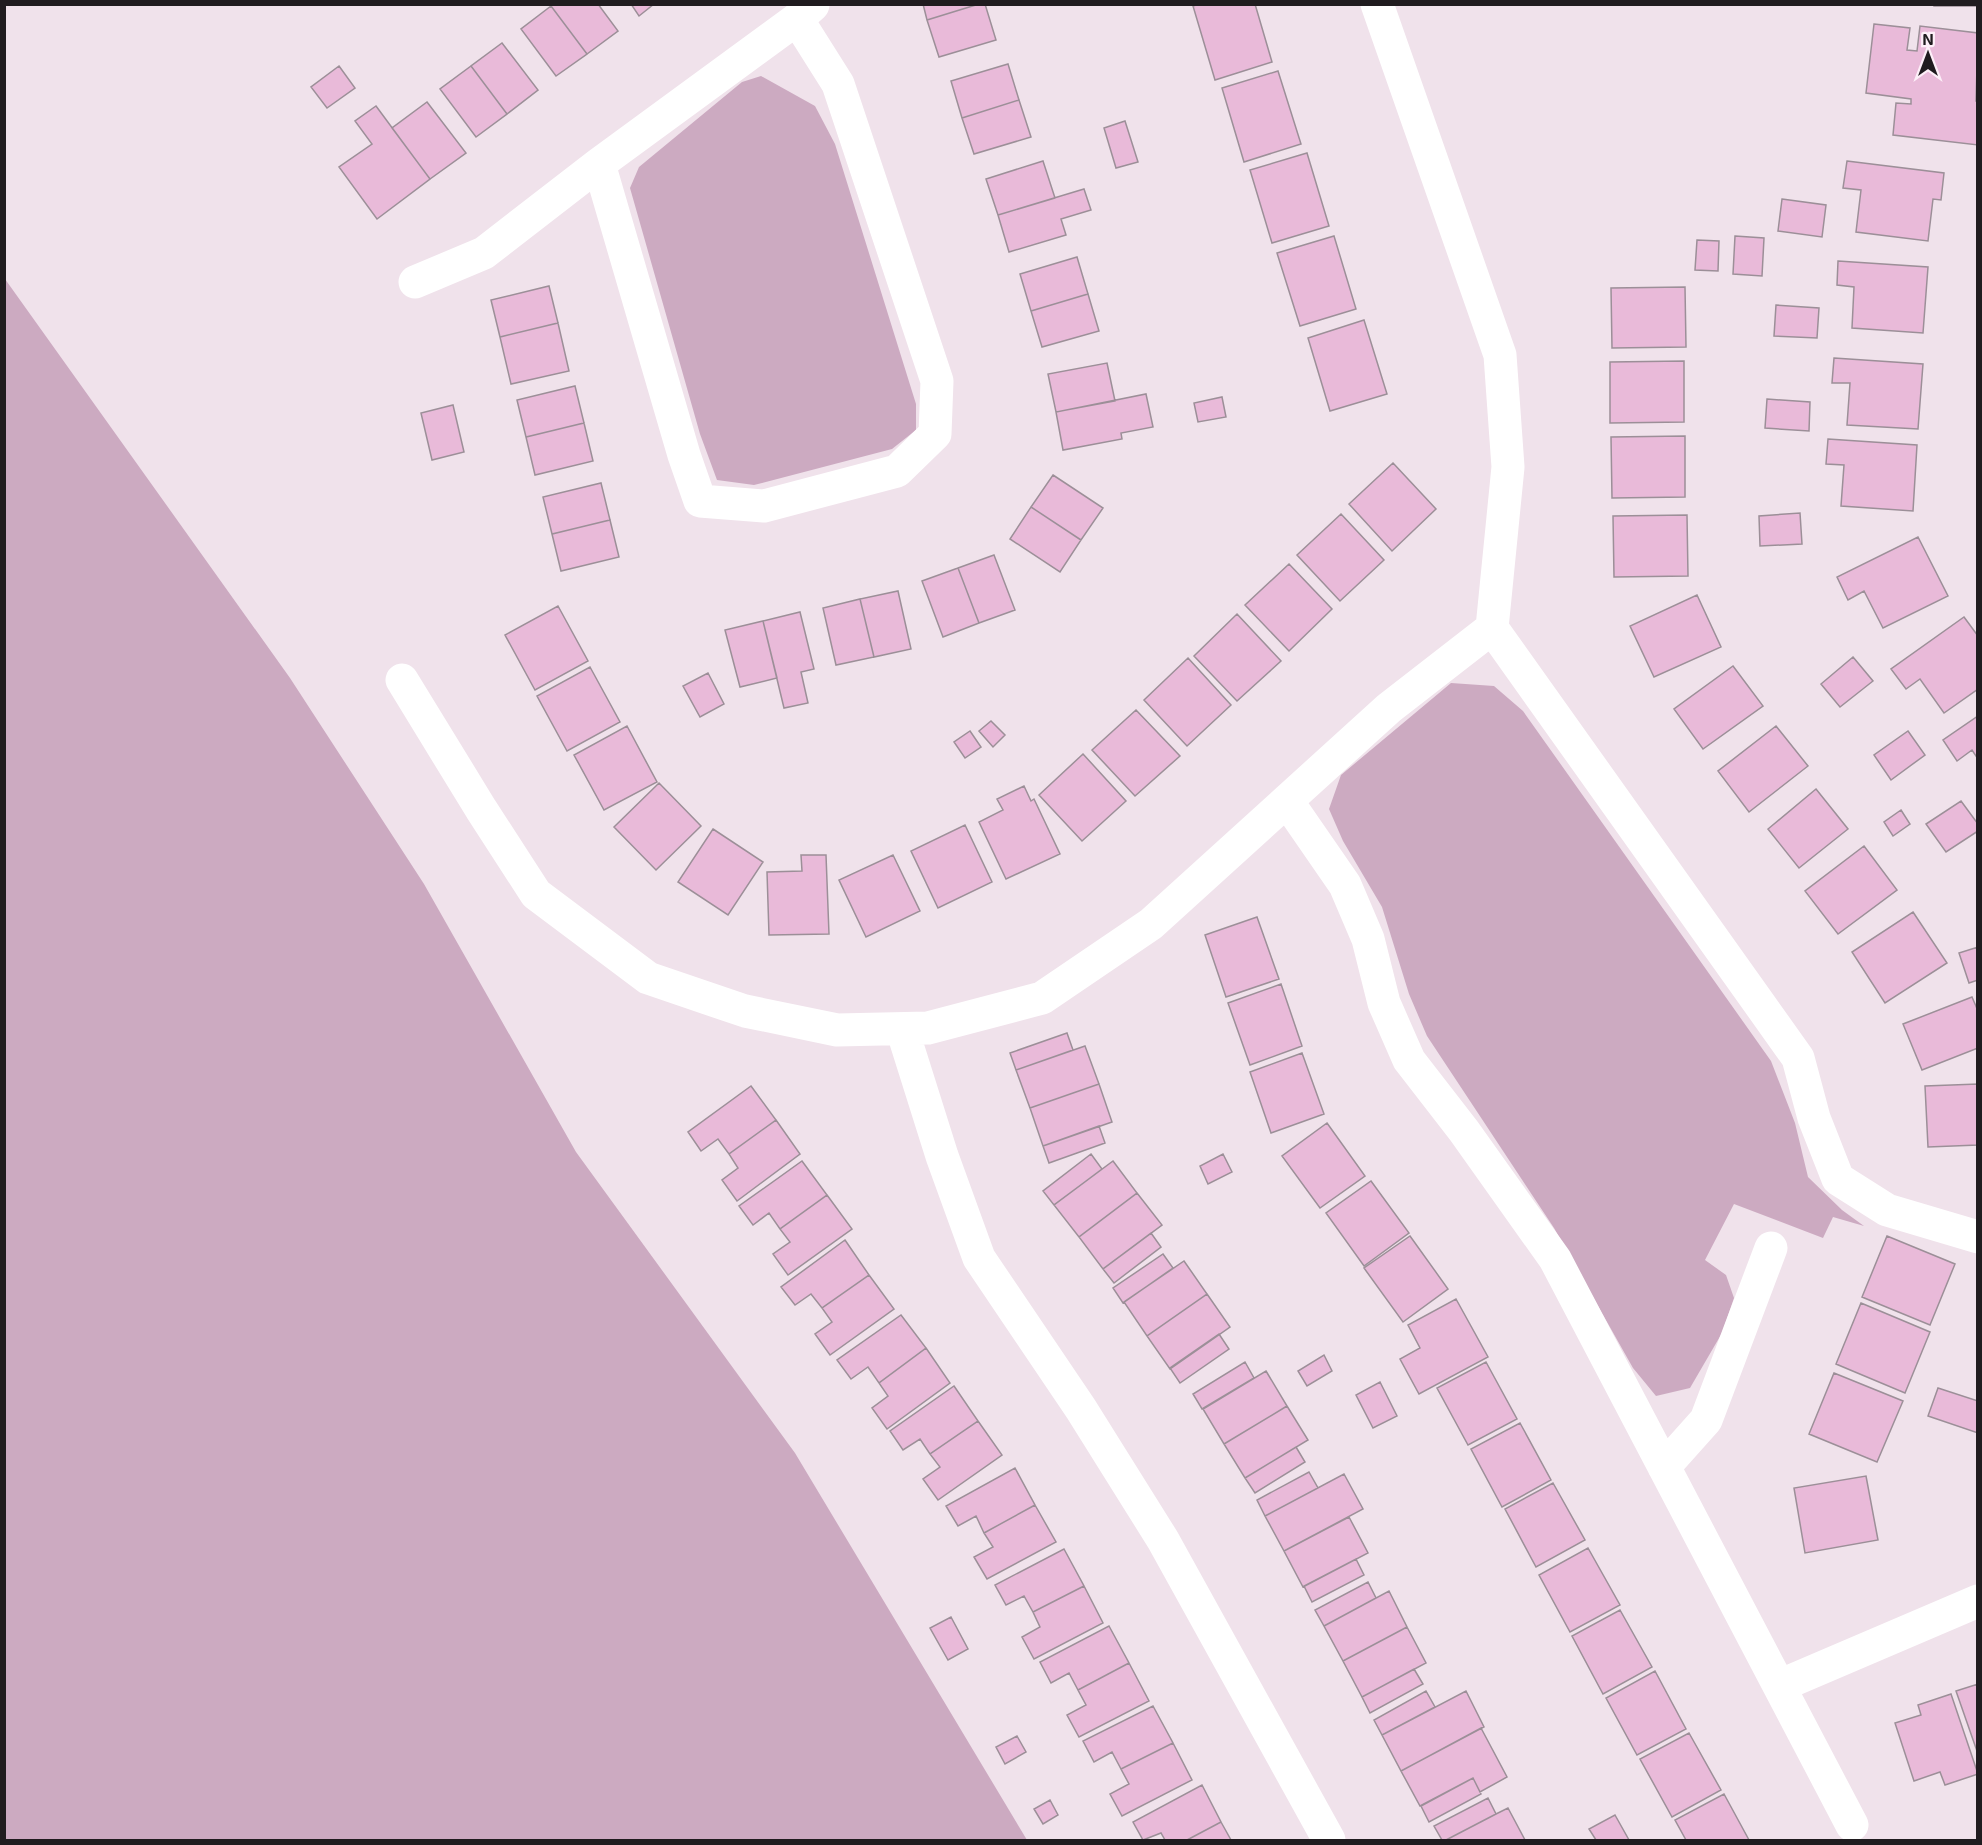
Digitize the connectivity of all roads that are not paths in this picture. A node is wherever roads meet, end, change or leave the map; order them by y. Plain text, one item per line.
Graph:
1 (1377, 4) edge
2 (805, 12) edge
3 (599, 164) junction
4 (415, 282) dead end
5 (1492, 628) junction
6 (402, 680) dead end
7 (1287, 801) junction
8 (902, 1029) junction
9 (1977, 1237) edge
10 (1771, 1248) dead end
11 (1664, 1467) junction
12 (1977, 1601) edge
13 (1779, 1686) junction
14 (1852, 1825) dead end
15 (1329, 1840) edge

1 - 5 street
2 - 3 street
2 - 3 street
3 - 4 street
5 - 7 street
5 - 9 street
6 - 8 street
7 - 8 street
7 - 11 street
8 - 15 street
10 - 11 street
11 - 13 street
12 - 13 street
13 - 14 street

